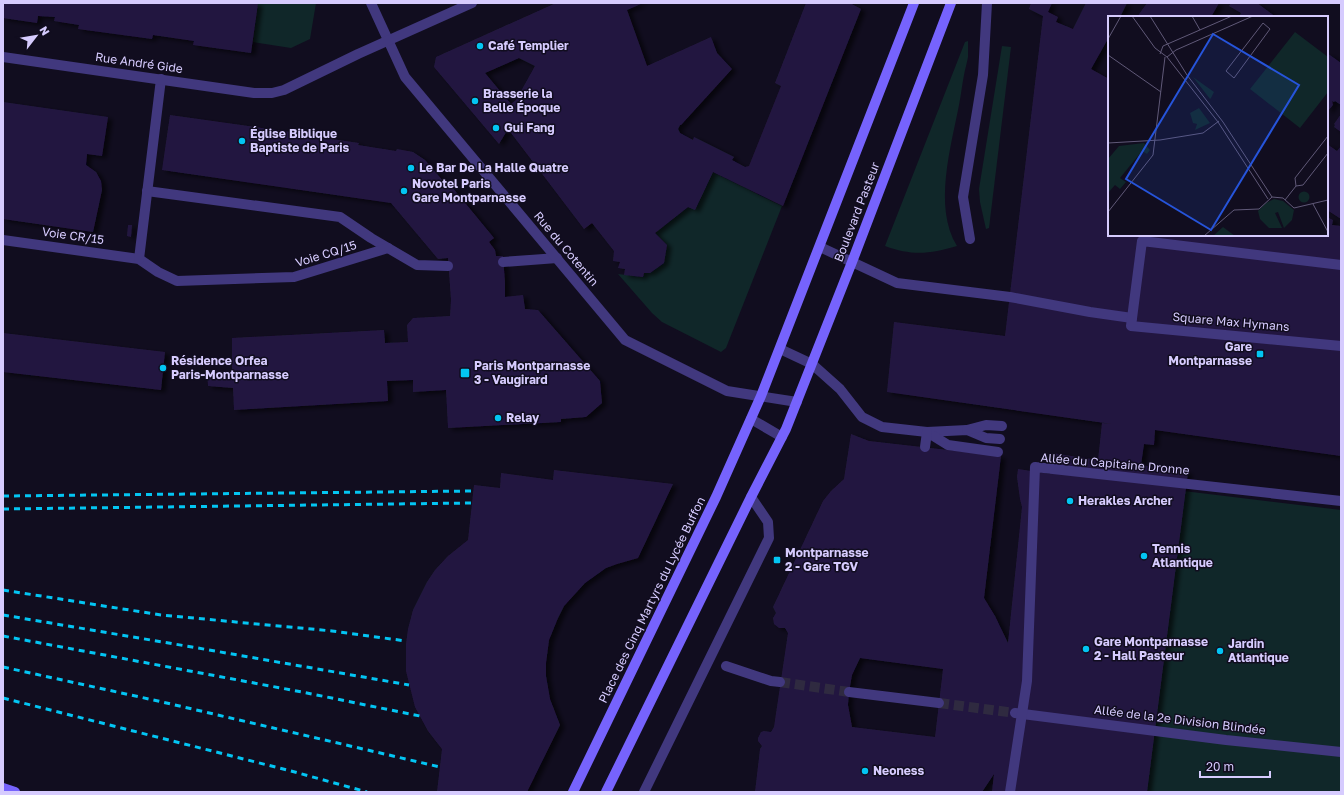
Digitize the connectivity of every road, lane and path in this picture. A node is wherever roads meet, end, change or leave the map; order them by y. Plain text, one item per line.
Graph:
1 (371, 3) edge
2 (472, 3) edge
3 (914, 3) edge
4 (951, 3) edge
5 (987, 3) edge
6 (388, 41) junction
7 (3, 57) edge
8 (161, 79) junction
9 (147, 192) junction
10 (970, 239) dead end
11 (3, 240) edge
12 (820, 247) junction
13 (388, 248) junction
14 (557, 258) junction
15 (139, 259) junction
16 (503, 262) dead end
17 (852, 262) junction
18 (1341, 265) edge
19 (448, 266) dead end
20 (1133, 316) junction
21 (1341, 346) edge
22 (780, 349) junction
23 (812, 364) junction
24 (762, 396) junction
25 (797, 402) junction
26 (751, 419) junction
27 (1002, 426) dead end
28 (967, 430) junction
29 (927, 432) junction
30 (784, 433) junction
31 (1000, 439) dead end
32 (925, 447) dead end
33 (998, 452) dead end
34 (751, 497) junction
35 (1341, 502) edge
36 (726, 666) dead end
37 (780, 682) tunnel mouth
38 (848, 692) tunnel mouth
39 (939, 703) tunnel mouth
40 (1018, 713) junction
41 (1341, 752) edge
42 (3, 788) edge
43 (15, 792) edge
44 (573, 792) edge
45 (606, 792) edge
46 (644, 792) edge
47 (1010, 792) edge

1 - 6 street, Rue du Cotentin
2 - 6 street, Rue André Gide
3 - 12 main road, Boulevard Pasteur
4 - 17 main road, Boulevard Pasteur
5 - 10 street
6 - 8 street, Rue André Gide
6 - 14 street, Rue du Cotentin
7 - 8 street, Rue André Gide
8 - 9 street
9 - 13 street
9 - 15 street
11 - 15 street, Voie CR/15
12 - 17 street
12 - 22 main road, Boulevard Pasteur
13 - 15 street, Voie CQ/15
13 - 19 street
14 - 16 street
14 - 24 street, Rue du Cotentin
17 - 20 street
17 - 23 main road, Boulevard Pasteur
18 - 20 street
20 - 21 street, Square Max Hymans
22 - 23 street
22 - 24 main road, Boulevard Pasteur
23 - 25 main road, Boulevard Pasteur
23 - 29 street
24 - 25 street, Rue du Cotentin
24 - 26 main road, Boulevard Pasteur
25 - 30 main road, Boulevard Pasteur
26 - 30 street
26 - 44 main road, Place des Cinq Martyrs du Lycée Buffon
27 - 28 street
28 - 29 street
28 - 31 street
29 - 32 street
29 - 33 street
30 - 34 main road
34 - 45 main road
34 - 46 street
35 - 40 street, Allée du Capitaine Dronne
36 - 37 street
38 - 39 street
40 - 41 street, Allée de la 2e Division Blindée
40 - 47 street
42 - 43 main road

